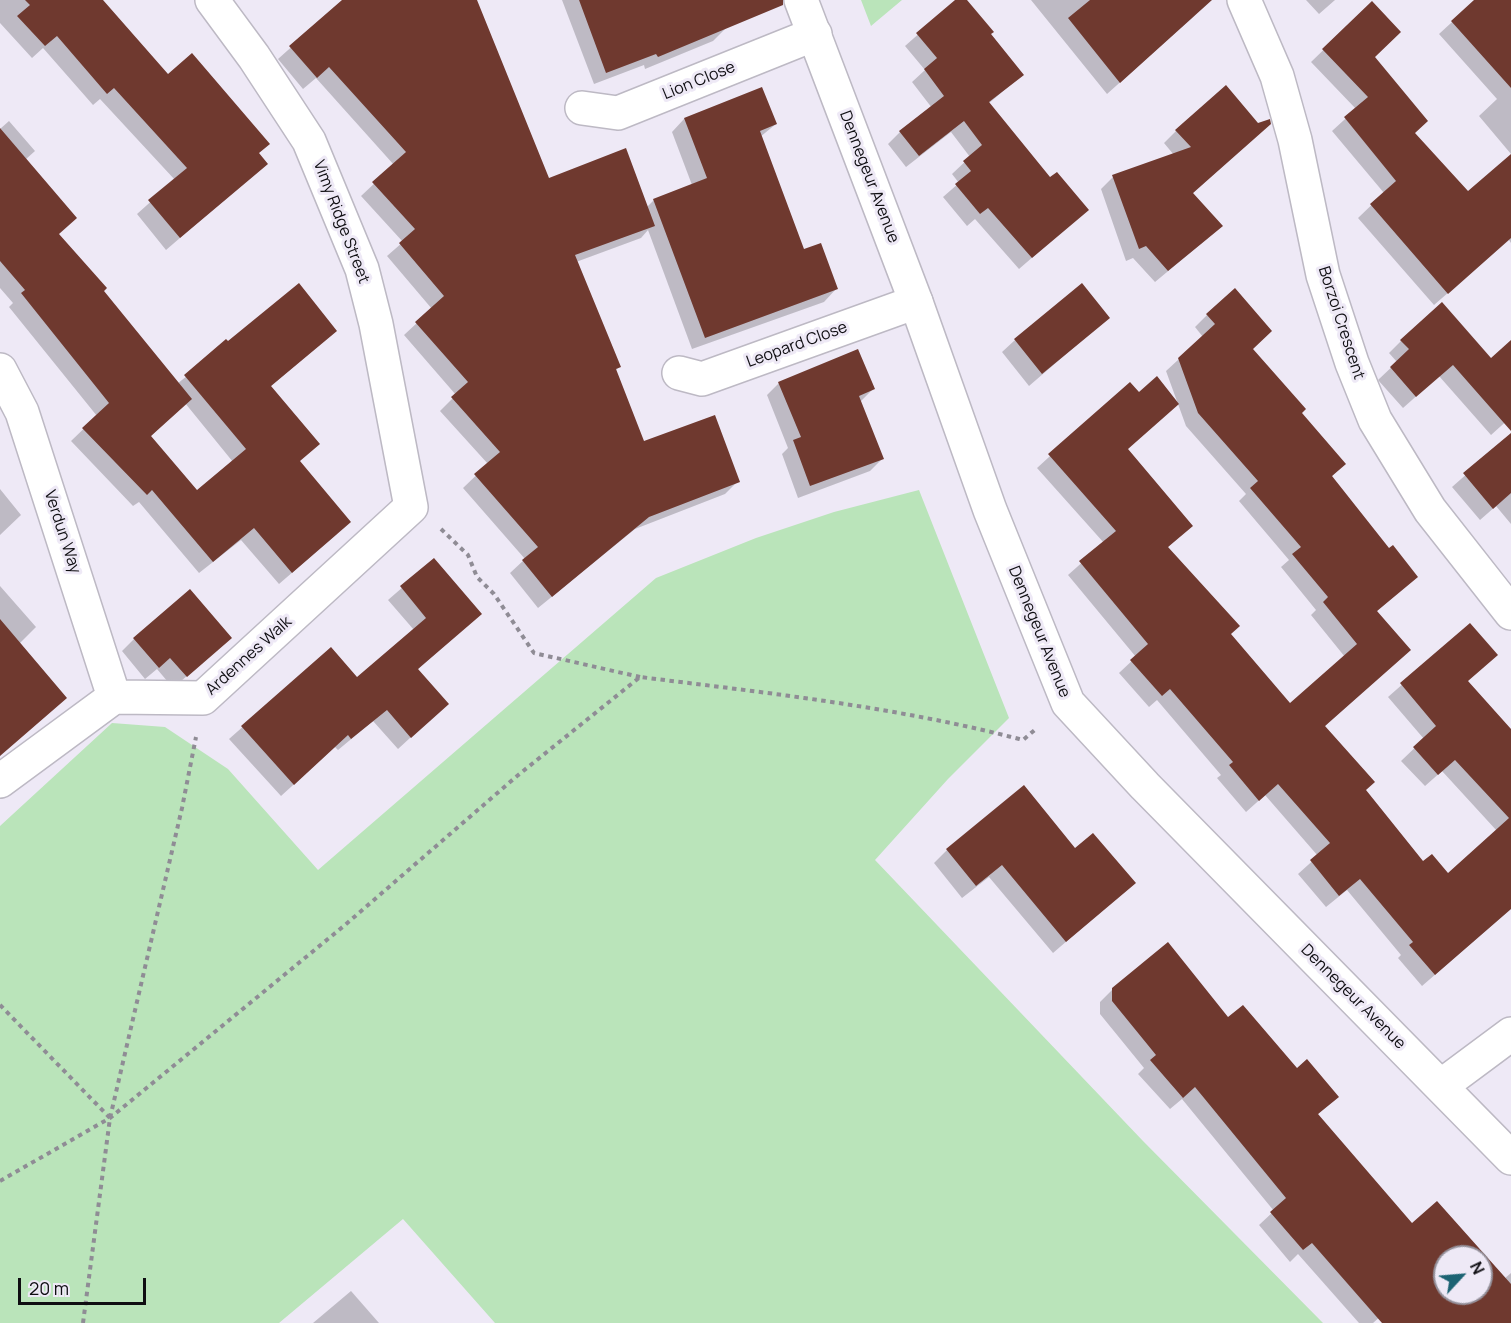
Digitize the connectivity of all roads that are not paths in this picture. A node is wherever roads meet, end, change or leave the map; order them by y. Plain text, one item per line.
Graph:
1 (801, 0) edge
2 (1244, 0) edge
3 (216, 1) edge
4 (815, 34) junction
5 (582, 108) dead end
6 (916, 302) junction
7 (0, 370) edge
8 (679, 373) dead end
9 (411, 507) joint
10 (1511, 613) edge
11 (114, 697) junction
12 (0, 781) edge
13 (1511, 1034) edge
14 (1442, 1086) junction
15 (1511, 1158) edge

1 - 4 street, Dennegeur Avenue
2 - 10 street, Borzoi Crescent
3 - 9 street, Vimy Ridge Street
4 - 5 street, Lion Close
4 - 6 street, Dennegeur Avenue
6 - 8 street, Leopard Close
6 - 14 street, Dennegeur Avenue
7 - 11 street, Verdun Way
9 - 11 street, Ardennes Walk
11 - 12 street
13 - 14 street
14 - 15 street, Dennegeur Avenue

